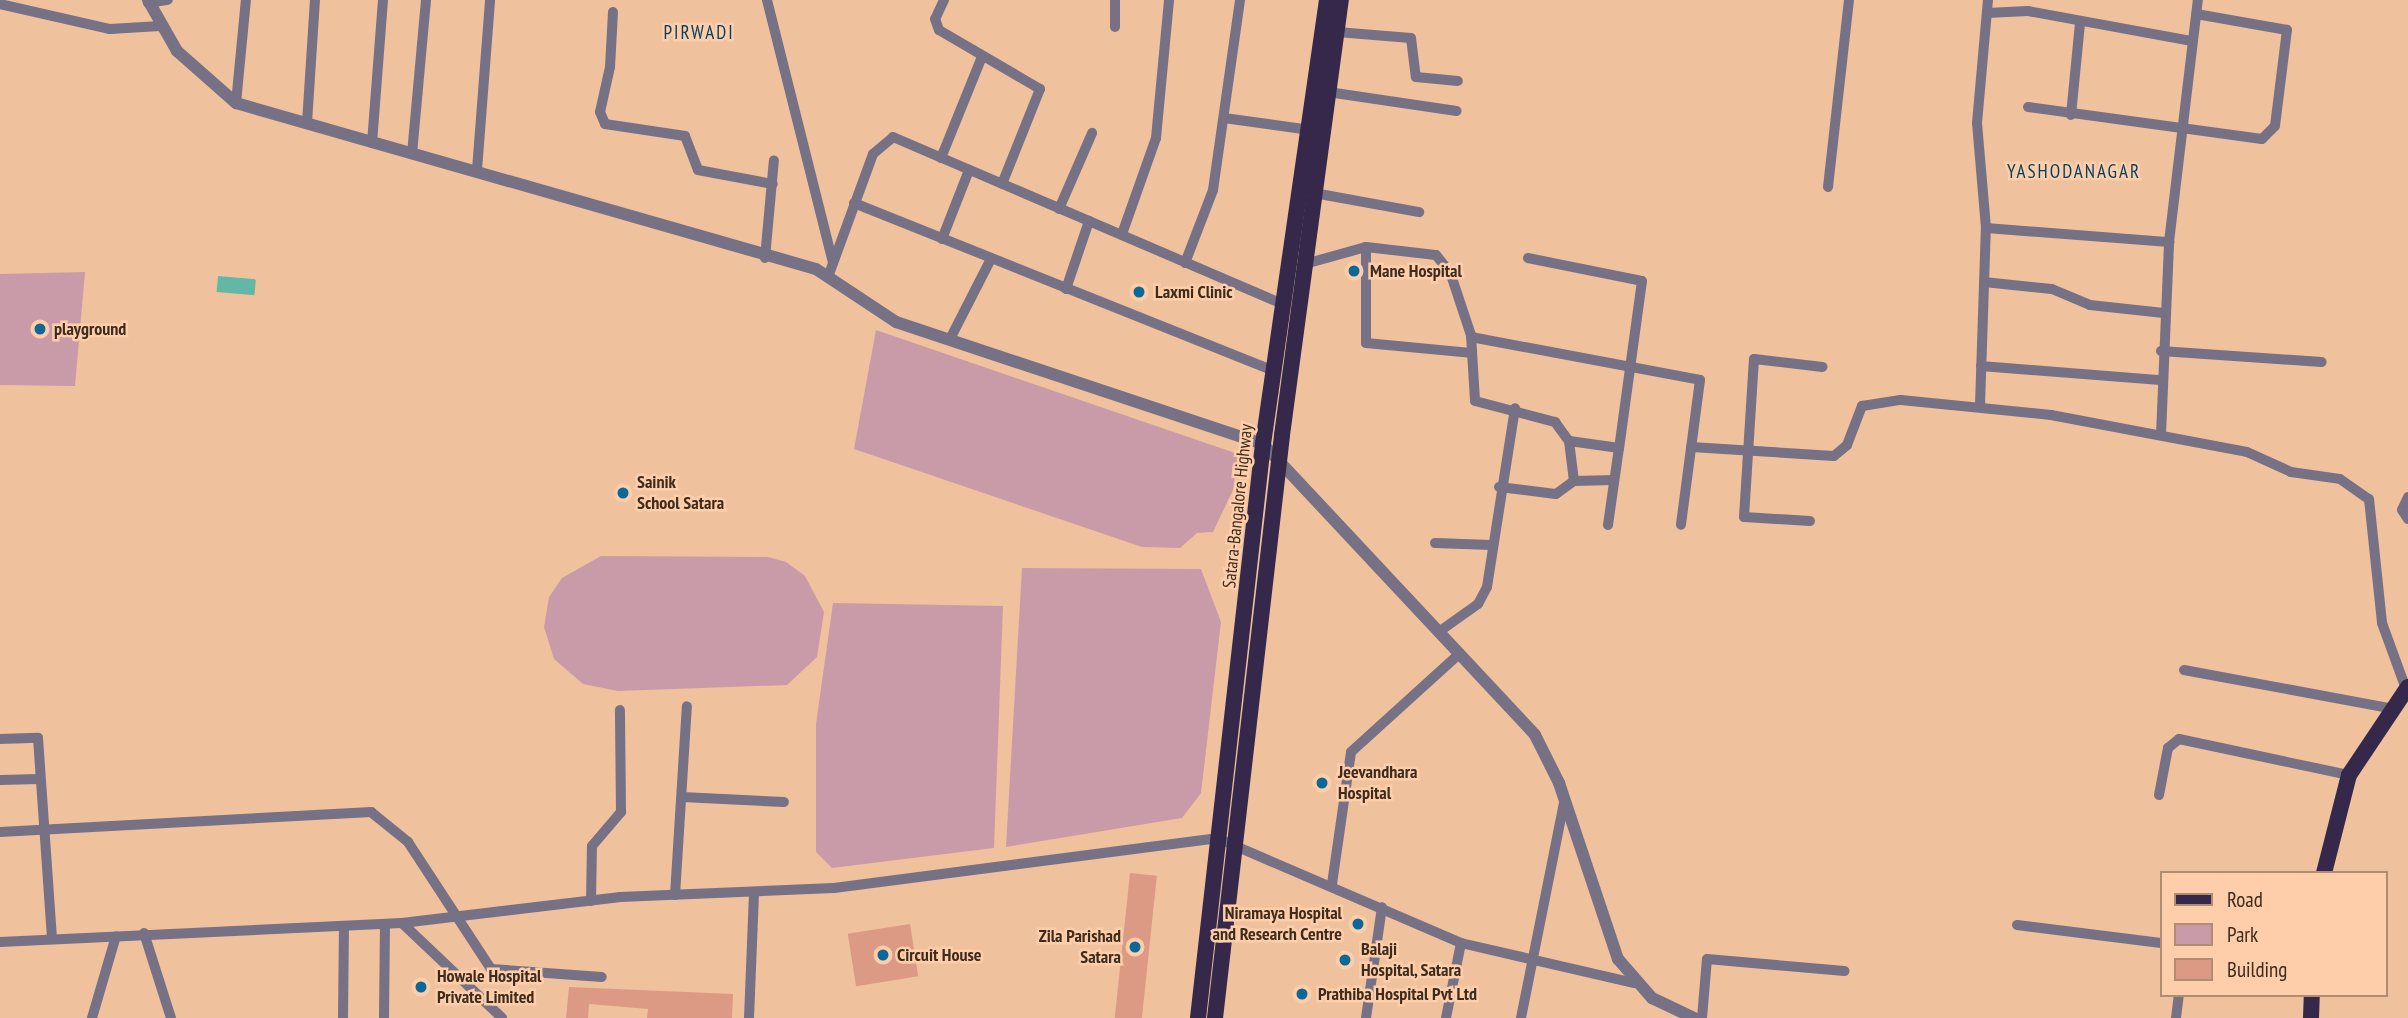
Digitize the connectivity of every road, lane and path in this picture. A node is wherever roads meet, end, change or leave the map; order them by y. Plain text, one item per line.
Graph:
1 (168, 0) edge
2 (246, 0) edge
3 (315, 0) edge
4 (383, 0) edge
5 (426, 0) edge
6 (490, 0) edge
7 (767, 0) edge
8 (944, 0) edge
9 (1115, 0) edge
10 (1169, 0) edge
11 (1240, 0) edge
12 (1326, 0) edge
13 (1341, 0) edge
14 (1849, 0) edge
15 (1988, 0) edge
16 (2198, 0) edge
17 (148, 1) edge
18 (0, 4) edge
19 (613, 12) dead end
20 (1987, 13) junction
21 (2196, 13) junction
22 (2080, 23) junction
23 (160, 26) junction
24 (1115, 27) dead end
25 (1337, 32) junction
26 (2192, 41) junction
27 (981, 59) junction
28 (1458, 81) dead end
29 (1328, 92) junction
30 (236, 103) junction
31 (2028, 107) dead end
32 (1457, 111) dead end
33 (2071, 115) junction
34 (1224, 118) junction
35 (307, 123) junction
36 (1310, 130) junction
37 (2182, 132) junction
38 (1092, 133) dead end
39 (372, 143) junction
40 (412, 154) junction
41 (941, 158) junction
42 (774, 160) dead end
43 (477, 170) junction
44 (969, 170) junction
45 (773, 184) junction
46 (1002, 184) junction
47 (1828, 187) dead end
48 (1314, 193) junction
49 (854, 203) junction
50 (1059, 209) junction
51 (1419, 212) dead end
52 (1089, 222) junction
53 (1986, 228) junction
54 (1122, 234) junction
55 (942, 239) junction
56 (2169, 242) junction
57 (1366, 247) junction
58 (765, 258) junction
59 (1528, 258) dead end
60 (991, 259) junction
61 (833, 262) junction
62 (1185, 263) junction
63 (1305, 264) junction
64 (828, 277) junction
65 (1984, 282) junction
66 (1066, 289) junction
67 (1283, 304) junction
68 (2164, 313) junction
69 (1471, 337) junction
70 (950, 340) junction
71 (2161, 351) junction
72 (1471, 353) junction
73 (2322, 362) dead end
74 (1981, 366) junction
75 (1630, 367) junction
76 (1823, 367) dead end
77 (1272, 370) junction
78 (2160, 380) junction
79 (1980, 405) junction
80 (1515, 408) junction
81 (2161, 435) junction
82 (1569, 441) junction
83 (1263, 444) junction
84 (1691, 447) junction
85 (1619, 448) junction
86 (1747, 451) junction
87 (1280, 462) junction
88 (1614, 480) junction
89 (1574, 481) junction
90 (1499, 487) junction
91 (2408, 497) edge
92 (2408, 519) edge
93 (1810, 521) dead end
94 (1608, 525) dead end
95 (1681, 525) dead end
96 (1434, 543) dead end
97 (1491, 545) junction
98 (1440, 631) junction
99 (1460, 653) junction
100 (2184, 670) dead end
101 (2407, 688) edge
102 (687, 706) dead end
103 (2390, 708) junction
104 (620, 710) dead end
105 (0, 739) edge
106 (2349, 775) junction
107 (40, 779) junction
108 (0, 780) edge
109 (2159, 795) dead end
110 (682, 797) junction
111 (784, 802) dead end
112 (1564, 802) junction
113 (45, 830) junction
114 (0, 832) edge
115 (1217, 838) junction
116 (1237, 843) junction
117 (2325, 871) edge
118 (1332, 884) junction
119 (754, 892) junction
120 (675, 895) junction
121 (591, 901) junction
122 (1382, 907) junction
123 (452, 915) junction
124 (402, 923) junction
125 (385, 925) junction
126 (2017, 925) dead end
127 (344, 929) junction
128 (144, 933) junction
129 (116, 936) junction
130 (52, 939) junction
131 (0, 942) edge
132 (1461, 943) junction
133 (2160, 943) edge
134 (1532, 958) junction
135 (1844, 971) dead end
136 (602, 977) dead end
137 (1634, 983) junction
138 (2179, 997) edge
139 (2312, 997) edge
140 (92, 1018) edge
141 (171, 1018) edge
142 (343, 1018) edge
143 (384, 1018) edge
144 (502, 1018) edge
145 (749, 1018) edge
146 (1198, 1018) edge
147 (1216, 1018) edge
148 (1366, 1018) edge
149 (1446, 1018) edge
150 (1521, 1018) edge
151 (1694, 1018) edge
152 (1702, 1018) edge
153 (2176, 1018) edge
154 (2311, 1018) edge

1 - 17 street
2 - 30 street
3 - 35 street
4 - 39 street
5 - 40 street
6 - 43 street
7 - 61 street
8 - 27 street
9 - 24 street
10 - 54 street
11 - 34 street
12 - 36 main road, Satara-Bangalore Highway
13 - 25 main road, Satara-Bangalore Highway
14 - 47 street
15 - 20 street
16 - 21 street
17 - 23 street
18 - 23 street
19 - 45 street
20 - 22 street
20 - 53 street
21 - 26 street
21 - 37 street
22 - 26 street
22 - 33 street
23 - 30 street
25 - 28 street
25 - 29 main road, Satara-Bangalore Highway
26 - 37 street
27 - 41 street
27 - 46 street
29 - 32 street
29 - 48 main road, Satara-Bangalore Highway
30 - 35 street
31 - 33 street
33 - 37 street
34 - 36 street
34 - 62 street
35 - 39 street
36 - 67 main road, Satara-Bangalore Highway
37 - 56 street
38 - 50 street
39 - 40 street
40 - 43 street
41 - 44 street
41 - 49 street
42 - 45 street
43 - 58 street
44 - 46 street
44 - 55 street
45 - 58 street
46 - 50 street
48 - 51 street
48 - 63 main road, Satara-Bangalore Highway
49 - 55 street
49 - 61 street
50 - 52 street
52 - 54 street
52 - 66 street
53 - 56 street
53 - 65 street
54 - 62 street
55 - 60 street
56 - 68 street
57 - 63 street
57 - 69 street
57 - 72 street
58 - 64 street
59 - 75 street
60 - 66 street
60 - 70 street
61 - 64 street
62 - 67 street
63 - 87 main road, Satara-Bangalore Highway
64 - 70 street
65 - 68 street
65 - 74 street
66 - 77 street
67 - 77 main road, Satara-Bangalore Highway
68 - 71 street
69 - 72 street
69 - 75 street
70 - 83 street
71 - 73 street
71 - 78 street
72 - 80 street
74 - 78 street
74 - 79 street
75 - 84 street
75 - 85 street
76 - 86 street
77 - 83 main road, Satara-Bangalore Highway
78 - 81 street
79 - 81 street
79 - 86 street
80 - 82 street
80 - 90 street
81 - 101 street
82 - 85 street
82 - 89 street
83 - 87 street
83 - 115 main road, Satara-Bangalore Highway
84 - 86 street
84 - 95 street
85 - 88 street
86 - 93 street
87 - 98 street
87 - 116 main road, Satara-Bangalore Highway
88 - 89 street
88 - 94 street
89 - 90 street
90 - 97 street
91 - 92 street
96 - 97 street
97 - 98 street
98 - 99 street
99 - 112 street
99 - 118 street
100 - 103 street
101 - 103 main road
102 - 110 street
103 - 106 main road
104 - 121 street
105 - 107 street
106 - 109 street
106 - 117 main road
107 - 108 street
107 - 113 street
110 - 111 street
110 - 120 street
112 - 134 street
112 - 137 street
113 - 114 street
113 - 123 street
113 - 130 street
115 - 116 street
115 - 119 street
115 - 146 main road, Satara-Bangalore Highway
116 - 118 street
116 - 147 main road, Satara-Bangalore Highway
118 - 122 street
119 - 120 street
119 - 145 street
120 - 121 street
121 - 123 street
122 - 132 street
122 - 148 street
123 - 124 street
123 - 136 street
124 - 125 street
124 - 144 street
125 - 127 street
125 - 143 street
126 - 133 street
127 - 128 street
127 - 142 street
128 - 129 street
128 - 141 street
129 - 130 street
129 - 140 street
130 - 131 street
132 - 134 street
132 - 149 street
134 - 137 street
134 - 150 street
135 - 152 street
137 - 151 street
138 - 153 street
139 - 154 main road

